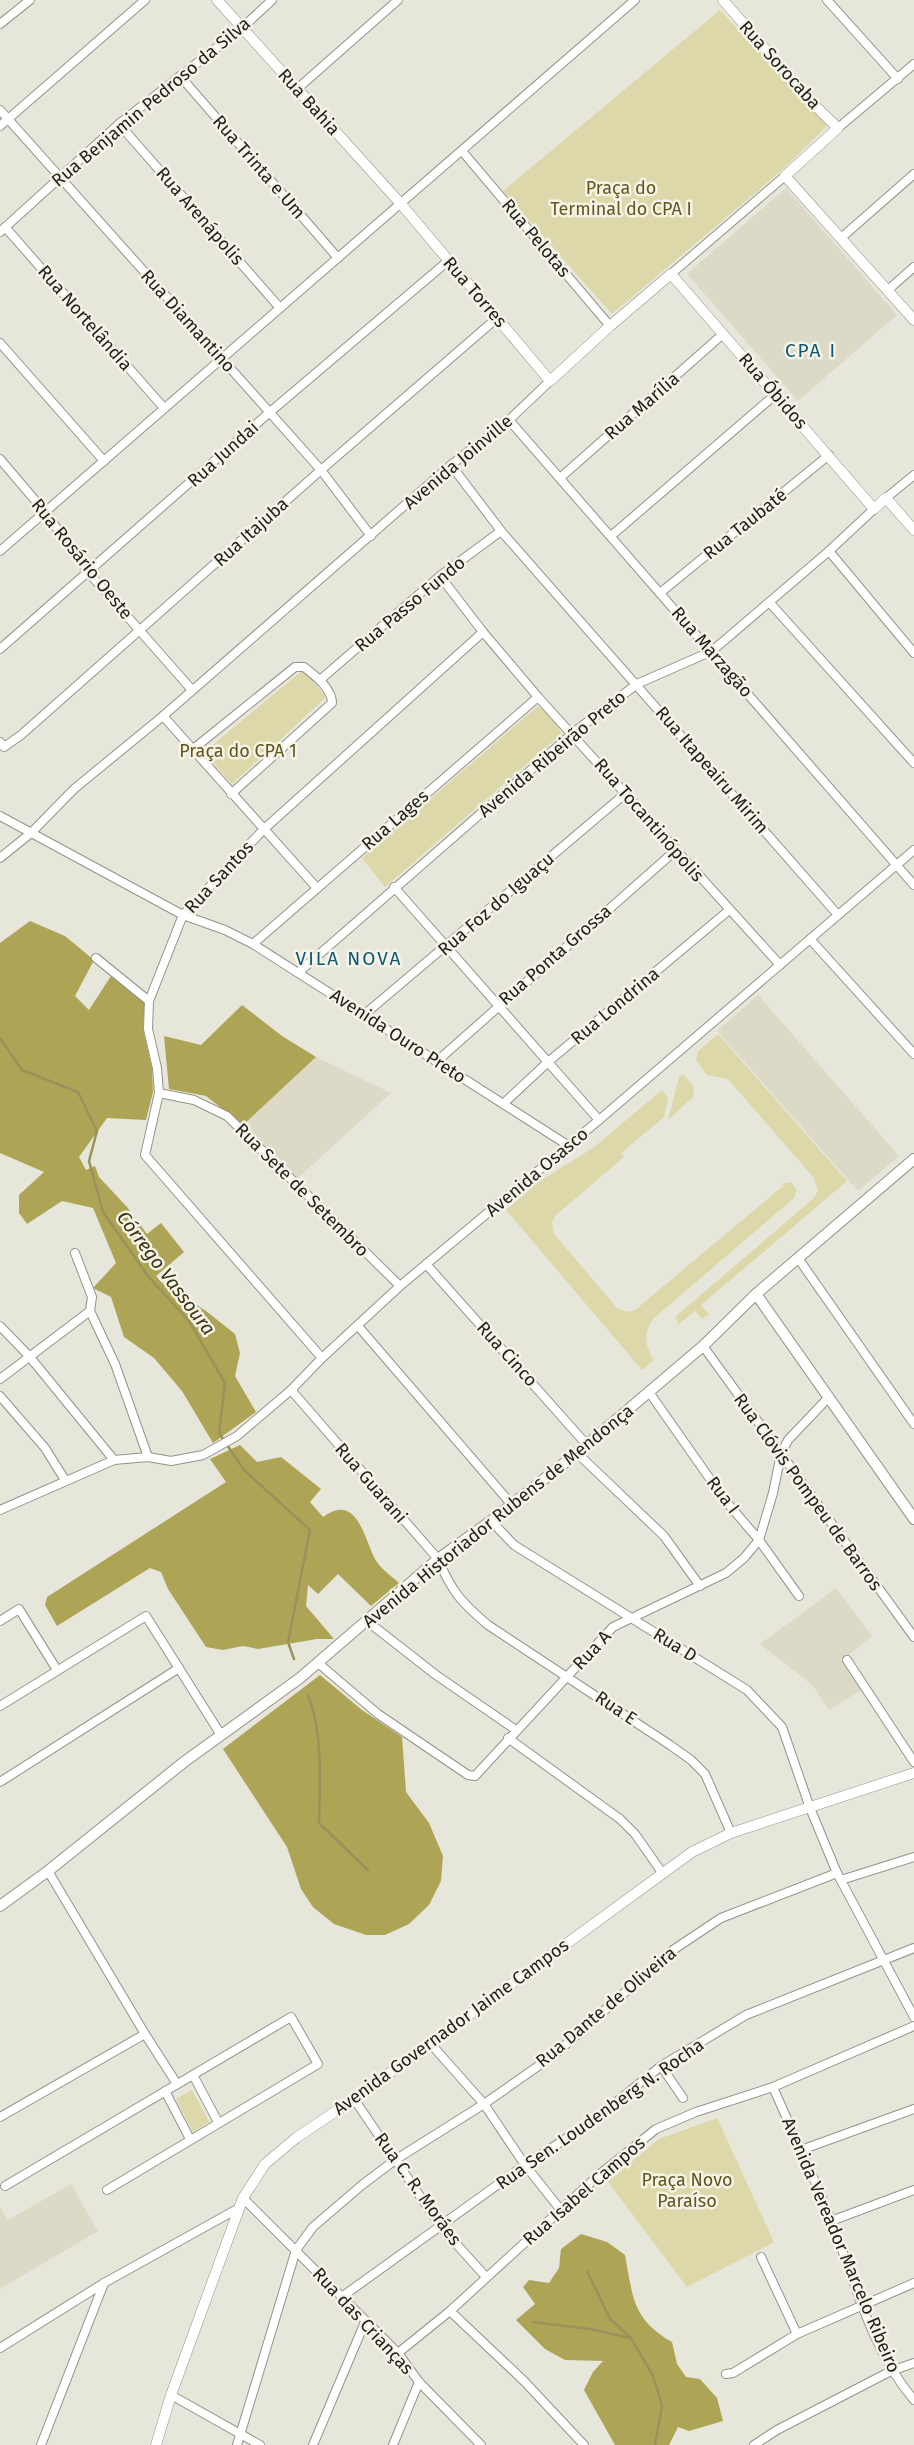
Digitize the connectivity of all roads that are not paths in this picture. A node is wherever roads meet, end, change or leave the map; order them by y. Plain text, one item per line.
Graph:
1 (30, 0) edge
2 (145, 0) edge
3 (217, 0) edge
4 (272, 0) edge
5 (398, 0) edge
6 (635, 0) edge
7 (723, 0) edge
8 (827, 0) edge
9 (0, 24) edge
10 (242, 28) junction
11 (914, 64) edge
12 (180, 76) junction
13 (898, 79) junction
14 (297, 89) junction
15 (0, 110) edge
16 (8, 119) junction
17 (119, 124) junction
18 (0, 126) edge
19 (838, 128) junction
20 (462, 150) junction
21 (914, 174) edge
22 (785, 176) junction
23 (59, 178) junction
24 (401, 204) junction
25 (3, 229) edge
26 (841, 238) junction
27 (338, 258) junction
28 (448, 261) junction
29 (914, 267) edge
30 (671, 274) junction
31 (888, 290) junction
32 (280, 308) junction
33 (497, 318) junction
34 (914, 320) edge
35 (610, 326) junction
36 (723, 334) junction
37 (0, 344) edge
38 (221, 359) junction
39 (551, 381) junction
40 (776, 394) junction
41 (164, 408) junction
42 (270, 412) junction
43 (509, 420) junction
44 (829, 455) junction
45 (0, 459) edge
46 (104, 461) junction
47 (451, 465) junction
48 (321, 470) junction
49 (914, 475) edge
50 (560, 478) junction
51 (886, 498) junction
52 (874, 509) junction
53 (45, 512) junction
54 (914, 530) edge
55 (502, 531) junction
56 (372, 536) junction
57 (611, 536) junction
58 (0, 551) edge
59 (829, 551) junction
60 (89, 573) junction
61 (440, 576) junction
62 (660, 593) junction
63 (770, 603) junction
64 (140, 630) junction
65 (484, 632) junction
66 (0, 649) edge
67 (712, 651) junction
68 (914, 653) edge
69 (320, 680) junction
70 (637, 684) junction
71 (192, 690) junction
72 (538, 697) junction
73 (163, 716) junction
74 (573, 733) junction
75 (2, 744) edge
76 (192, 750) junction
77 (914, 763) edge
78 (626, 793) junction
79 (231, 794) junction
80 (0, 816) edge
81 (263, 830) junction
82 (31, 833) junction
83 (676, 850) junction
84 (914, 850) edge
85 (0, 858) edge
86 (897, 865) junction
87 (914, 885) edge
88 (316, 887) junction
89 (394, 887) junction
90 (728, 911) junction
91 (183, 915) junction
92 (838, 915) junction
93 (810, 939) junction
94 (253, 944) junction
95 (446, 947) junction
96 (96, 958) dead end
97 (780, 965) junction
98 (299, 972) junction
99 (149, 1001) junction
100 (498, 1005) junction
101 (365, 1014) junction
102 (914, 1054) edge
103 (436, 1062) junction
104 (548, 1062) junction
105 (159, 1093) junction
106 (503, 1104) junction
107 (599, 1120) junction
108 (569, 1146) junction
109 (914, 1159) edge
110 (75, 1253) dead end
111 (798, 1258) junction
112 (426, 1264) junction
113 (400, 1286) junction
114 (756, 1294) junction
115 (90, 1311) junction
116 (0, 1326) edge
117 (358, 1326) junction
118 (703, 1346) junction
119 (29, 1356) junction
120 (322, 1358) junction
121 (0, 1379) edge
122 (291, 1390) junction
123 (649, 1392) junction
124 (0, 1396) edge
125 (829, 1397) junction
126 (914, 1424) edge
127 (587, 1445) junction
128 (577, 1453) junction
129 (781, 1454) junction
130 (148, 1457) junction
131 (114, 1461) junction
132 (65, 1480) junction
133 (512, 1504) junction
134 (0, 1510) edge
135 (914, 1519) edge
136 (491, 1521) junction
137 (758, 1540) junction
138 (438, 1559) junction
139 (446, 1578) joint
140 (700, 1586) junction
141 (799, 1596) dead end
142 (631, 1618) junction
143 (0, 1621) edge
144 (367, 1621) junction
145 (914, 1637) edge
146 (847, 1660) dead end
147 (318, 1663) junction
148 (179, 1668) junction
149 (57, 1670) junction
150 (568, 1676) junction
151 (0, 1706) edge
152 (516, 1730) junction
153 (221, 1735) junction
154 (508, 1738) junction
155 (914, 1762) edge
156 (914, 1773) edge
157 (0, 1782) edge
158 (810, 1808) junction
159 (731, 1833) junction
160 (914, 1857) edge
161 (48, 1871) junction
162 (663, 1874) junction
163 (839, 1877) junction
164 (0, 1906) edge
165 (914, 1948) edge
166 (883, 1960) junction
167 (914, 2017) edge
168 (914, 2026) edge
169 (145, 2034) junction
170 (430, 2043) junction
171 (661, 2066) junction
172 (193, 2075) junction
173 (177, 2084) junction
174 (773, 2087) junction
175 (165, 2091) junction
176 (683, 2098) dead end
177 (354, 2099) junction
178 (484, 2104) junction
179 (914, 2109) edge
180 (0, 2117) edge
181 (218, 2122) junction
182 (190, 2139) junction
183 (801, 2150) junction
184 (395, 2160) junction
185 (524, 2165) junction
186 (5, 2186) dead end
187 (107, 2190) dead end
188 (914, 2190) edge
189 (241, 2203) junction
190 (560, 2209) junction
191 (831, 2221) junction
192 (441, 2227) junction
193 (296, 2250) junction
194 (761, 2257) dead end
195 (485, 2277) junction
196 (104, 2283) junction
197 (914, 2283) edge
198 (343, 2296) junction
199 (862, 2304) junction
200 (450, 2311) junction
201 (365, 2322) junction
202 (797, 2334) junction
203 (0, 2348) edge
204 (398, 2353) junction
205 (914, 2362) edge
206 (891, 2371) junction
207 (726, 2374) dead end
208 (419, 2382) junction
209 (171, 2395) junction
210 (914, 2400) edge
211 (241, 2435) junction
212 (472, 2441) edge
213 (41, 2445) edge
214 (156, 2445) edge
215 (237, 2445) edge
216 (260, 2445) edge
217 (313, 2445) edge
218 (393, 2445) edge
219 (481, 2445) edge
220 (584, 2445) edge
221 (754, 2445) edge

1 - 9 street
2 - 16 street
3 - 10 street, Rua Bahia
4 - 10 street, Rua Benjamin Pedroso da Silva
5 - 14 street
6 - 20 street
7 - 19 street, Rua Sorocaba
8 - 13 street
10 - 12 street, Rua Benjamin Pedroso da Silva
10 - 14 street, Rua Bahia
11 - 13 street, Avenida Joinville
12 - 17 street, Rua Benjamin Pedroso da Silva
12 - 27 street, Rua Trinta e Um
13 - 19 street, Avenida Joinville
14 - 24 street, Rua Bahia
15 - 16 street, Rua Diamantino
16 - 18 street
16 - 23 street, Rua Diamantino
17 - 23 street, Rua Benjamin Pedroso da Silva
17 - 32 street, Rua Arenápolis
19 - 22 street, Avenida Joinville
20 - 24 street
20 - 35 street, Rua Pelotas
21 - 26 street
22 - 26 street
22 - 30 street, Avenida Joinville
23 - 25 street, Rua Benjamin Pedroso da Silva
23 - 38 street, Rua Diamantino
24 - 27 street
24 - 28 street, Rua Torres
25 - 41 street, Rua Nortelândia
26 - 31 street
27 - 32 street
28 - 33 street, Rua Torres
28 - 42 street, Rua Jundai
29 - 31 street
30 - 35 street, Avenida Joinville
30 - 36 street, Rua Óbidos
31 - 34 street
32 - 38 street
33 - 39 street, Rua Torres
33 - 48 street, Rua Itajuba
35 - 39 street, Avenida Joinville
36 - 40 street, Rua Óbidos
36 - 50 street, Rua Marília
37 - 46 street
38 - 41 street
38 - 42 street, Rua Diamantino
39 - 43 street, Avenida Joinville
40 - 44 street, Rua Óbidos
40 - 57 street
41 - 46 street
42 - 48 street, Rua Diamantino
42 - 60 street, Rua Jundai
43 - 47 street, Avenida Joinville
43 - 50 street, Rua Marzagão
44 - 52 street, Rua Óbidos
44 - 62 street, Rua Taubaté
45 - 53 street, Rua Rosário Oeste
46 - 53 street
47 - 55 street, Rua Itapeairu Mirim
47 - 56 street, Avenida Joinville
48 - 56 street, Rua Diamantino
48 - 64 street, Rua Itajuba
49 - 51 street, Avenida Ribeirão Preto
50 - 57 street, Rua Marzagão
51 - 52 street, Avenida Ribeirão Preto
51 - 54 street
52 - 59 street, Avenida Ribeirão Preto
53 - 58 street
53 - 60 street, Rua Rosário Oeste
55 - 61 street, Rua Passo Fundo
55 - 70 street, Rua Itapeairu Mirim
56 - 71 street, Avenida Joinville
57 - 62 street, Rua Marzagão
59 - 63 street, Avenida Ribeirão Preto
59 - 68 street
60 - 64 street, Rua Rosário Oeste
60 - 66 street, Rua Jundai
61 - 65 street, Rua Tocantinópolis
61 - 69 street, Rua Passo Fundo
62 - 67 street, Rua Marzagão
63 - 67 street, Avenida Ribeirão Preto
63 - 77 street
64 - 71 street, Rua Rosário Oeste
64 - 75 street, Rua Itajuba
65 - 72 street, Rua Tocantinópolis
65 - 81 street, Rua Santos
67 - 70 street, Avenida Ribeirão Preto
67 - 86 street, Rua Marzagão
69 - 76 street
69 - 79 street
70 - 74 street, Avenida Ribeirão Preto
70 - 92 street, Rua Itapeairu Mirim
71 - 73 street, Avenida Joinville
72 - 74 street, Rua Tocantinópolis
72 - 88 street, Rua Lages
73 - 76 street
73 - 82 street, Avenida Joinville
74 - 78 street, Rua Tocantinópolis
74 - 89 street, Avenida Ribeirão Preto
76 - 79 street
78 - 83 street, Rua Tocantinópolis
78 - 95 street, Rua Foz do Iguaçu
79 - 81 street
80 - 82 street, Avenida Ouro Preto
81 - 88 street
81 - 91 street, Rua Santos
82 - 85 street, Avenida Joinville
82 - 91 street, Avenida Ouro Preto
83 - 90 street, Rua Tocantinópolis
83 - 100 street, Rua Ponta Grossa
84 - 86 street, Avenida Osasco
86 - 87 street, Rua Marzagão
86 - 92 street, Avenida Osasco
88 - 94 street, Rua Lages
89 - 95 street
89 - 98 street, Avenida Ribeirão Preto
90 - 97 street, Rua Tocantinópolis
90 - 104 street, Rua Londrina
91 - 94 street, Avenida Ouro Preto
91 - 99 street, Rua Santos
92 - 93 street, Avenida Osasco
93 - 97 street, Avenida Osasco
93 - 102 street
94 - 98 street, Avenida Ouro Preto
95 - 100 street
95 - 101 street, Rua Foz do Iguaçu
96 - 99 street
97 - 107 street, Avenida Osasco
98 - 101 street, Avenida Ouro Preto
99 - 105 street, Rua Santos
100 - 103 street, Rua Ponta Grossa
100 - 104 street
101 - 103 street, Avenida Ouro Preto
103 - 106 street, Avenida Ouro Preto
104 - 106 street, Rua Londrina
104 - 107 street
105 - 113 street, Rua Sete de Setembro
105 - 120 street, Rua Santos
106 - 108 street, Avenida Ouro Preto
107 - 108 street, Avenida Osasco
108 - 112 street, Avenida Osasco
109 - 111 main road, Avenida Historiador Rubens de Mendonça
110 - 115 street
111 - 114 main road, Avenida Historiador Rubens de Mendonça
111 - 126 street
112 - 113 street, Avenida Osasco
112 - 127 street, Rua Cinco
113 - 117 street, Avenida Osasco
114 - 118 main road, Avenida Historiador Rubens de Mendonça
114 - 125 main road
115 - 119 street
115 - 130 street
116 - 119 street
117 - 120 street, Avenida Osasco
117 - 133 street
118 - 123 main road, Avenida Historiador Rubens de Mendonça
118 - 129 street, Rua Clóvis Pompeu de Barros
119 - 121 street
119 - 131 street
120 - 122 street, Avenida Osasco
122 - 130 street, Avenida Osasco
122 - 138 street, Rua Guarani
123 - 127 main road, Avenida Historiador Rubens de Mendonça
123 - 137 street, Rua I
124 - 132 street
125 - 129 street, Rua A
125 - 135 main road
127 - 128 main road, Avenida Historiador Rubens de Mendonça
128 - 133 main road, Avenida Historiador Rubens de Mendonça
128 - 140 street
129 - 137 street, Rua A
129 - 145 street, Rua Clóvis Pompeu de Barros
130 - 131 street, Avenida Osasco
131 - 132 street, Avenida Osasco
132 - 134 street, Avenida Osasco
133 - 136 main road, Avenida Historiador Rubens de Mendonça
136 - 138 main road, Avenida Historiador Rubens de Mendonça
136 - 142 street, Rua D
137 - 140 street, Rua A
137 - 141 street, Rua I
138 - 139 street, Rua Guarani
138 - 144 main road, Avenida Historiador Rubens de Mendonça
139 - 150 street, Rua E
140 - 142 street, Rua A
142 - 150 street, Rua A
142 - 158 street, Rua D
143 - 149 street
144 - 147 main road, Avenida Historiador Rubens de Mendonça
144 - 152 street
146 - 155 street
147 - 153 main road, Avenida Historiador Rubens de Mendonça
147 - 154 street, Rua A
148 - 149 street
148 - 153 street
148 - 157 street
149 - 151 street
150 - 152 street, Rua A
150 - 159 street, Rua E
152 - 154 street, Rua A
153 - 161 main road, Avenida Historiador Rubens de Mendonça
154 - 162 street
156 - 158 street, Avenida Governador Jaime Campos
158 - 159 street, Avenida Governador Jaime Campos
158 - 163 street, Rua D
159 - 162 street, Avenida Governador Jaime Campos
160 - 163 street, Rua Dante de Oliveira
161 - 164 main road, Avenida Historiador Rubens de Mendonça
161 - 169 street
162 - 170 street, Avenida Governador Jaime Campos
163 - 166 street, Rua D
163 - 178 street, Rua Dante de Oliveira
165 - 166 street, Rua Sen. Loudenberg N. Rocha
166 - 167 street, Rua D
166 - 171 street, Rua Sen. Loudenberg N. Rocha
168 - 174 street, Rua Isabel Campos
169 - 173 street
169 - 180 street
170 - 177 street, Avenida Governador Jaime Campos
170 - 178 street
171 - 176 street
171 - 185 street, Rua Sen. Loudenberg N. Rocha
172 - 173 street
172 - 181 street
172 - 181 street
173 - 175 street
174 - 183 street, Avenida Vereador Marcelo Ribeiro
174 - 190 street, Rua Isabel Campos
175 - 182 street
175 - 186 street
177 - 184 street, Rua C. R. Moráes
177 - 189 street, Avenida Governador Jaime Campos
178 - 184 street, Rua Dante de Oliveira
178 - 185 street
179 - 183 street
181 - 182 street
182 - 187 street
183 - 191 street, Avenida Vereador Marcelo Ribeiro
184 - 192 street, Rua C. R. Moráes
184 - 193 street, Rua Dante de Oliveira
185 - 190 street
185 - 192 street, Rua Sen. Loudenberg N. Rocha
188 - 191 street
189 - 193 street, Rua das Crianças
189 - 196 street
189 - 209 street, Avenida Governador Jaime Campos
190 - 195 street, Rua Isabel Campos
191 - 199 street, Avenida Vereador Marcelo Ribeiro
192 - 195 street, Rua C. R. Moráes
192 - 198 street, Rua Sen. Loudenberg N. Rocha
193 - 198 street, Rua das Crianças
193 - 211 street
194 - 202 street
195 - 200 street, Rua Isabel Campos
196 - 203 street
196 - 213 street
197 - 199 street
198 - 201 street, Rua das Crianças
199 - 202 street
199 - 206 street, Avenida Vereador Marcelo Ribeiro
200 - 204 street, Rua Isabel Campos
200 - 220 street
201 - 204 street, Rua das Crianças
201 - 217 street
202 - 207 street
204 - 208 street, Rua das Crianças
205 - 206 street
206 - 210 street, Avenida Vereador Marcelo Ribeiro
206 - 221 street
208 - 212 street, Rua das Crianças
208 - 218 street
209 - 211 street
209 - 214 street, Avenida Governador Jaime Campos
211 - 215 street
211 - 216 street
212 - 219 street, Rua das Crianças

